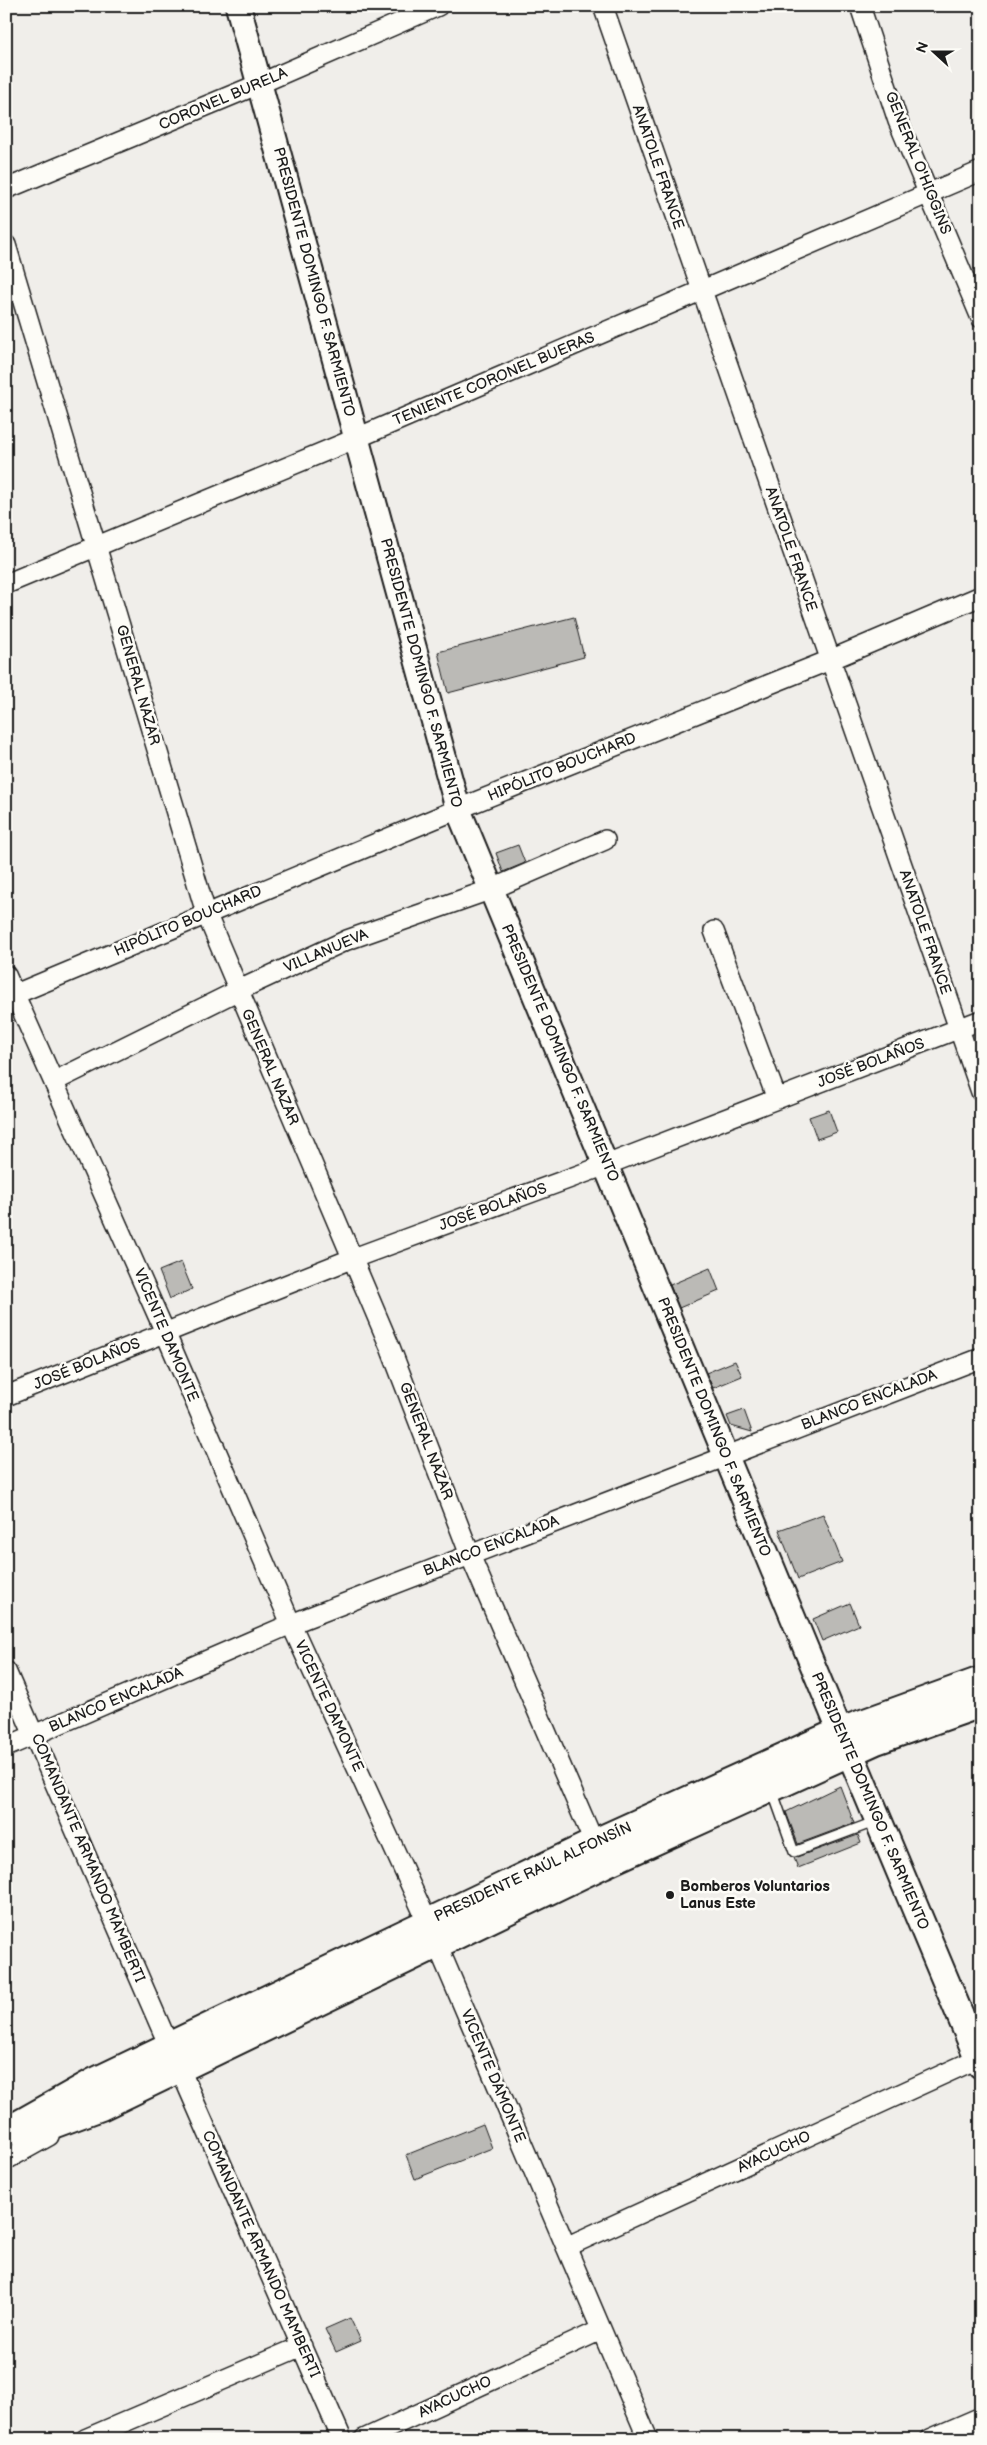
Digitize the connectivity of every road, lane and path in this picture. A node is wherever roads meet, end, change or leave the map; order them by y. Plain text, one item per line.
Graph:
1 (238, 6) edge
2 (438, 6) edge
3 (603, 6) edge
4 (860, 6) edge
5 (259, 84) junction
6 (981, 170) edge
7 (6, 189) edge
8 (930, 193) junction
9 (6, 245) edge
10 (701, 290) junction
11 (981, 318) edge
12 (357, 438) junction
13 (97, 546) junction
14 (6, 584) edge
15 (981, 596) edge
16 (830, 660) junction
17 (458, 809) junction
18 (606, 840) dead end
19 (492, 889) junction
20 (206, 913) junction
21 (714, 931) dead end
22 (6, 975) edge
23 (237, 991) junction
24 (10, 996) edge
25 (981, 1020) edge
26 (959, 1029) junction
27 (55, 1081) junction
28 (981, 1092) edge
29 (777, 1099) junction
30 (606, 1165) junction
31 (351, 1259) junction
32 (165, 1332) junction
33 (981, 1358) edge
34 (6, 1396) edge
35 (726, 1455) junction
36 (470, 1555) junction
37 (291, 1624) junction
38 (6, 1671) edge
39 (981, 1680) edge
40 (981, 1704) edge
41 (34, 1735) junction
42 (845, 1742) junction
43 (6, 1747) edge
44 (772, 1790) junction
45 (877, 1821) junction
46 (599, 1853) junction
47 (432, 1934) junction
48 (169, 2046) junction
49 (980, 2060) edge
50 (180, 2069) junction
51 (93, 2082) junction
52 (101, 2107) junction
53 (6, 2117) edge
54 (6, 2131) edge
55 (6, 2143) edge
56 (6, 2160) edge
57 (566, 2247) junction
58 (601, 2330) junction
59 (302, 2346) junction
60 (981, 2417) edge
61 (85, 2439) edge
62 (342, 2439) edge
63 (364, 2439) edge
64 (648, 2439) edge
65 (930, 2439) edge

1 - 5 street, PRESIDENTE DOMINGO F. SARMIENTO
2 - 5 street, CORONEL BURELA
3 - 10 street, ANATOLE FRANCE
4 - 8 street, GENERAL O'HIGGINS
5 - 7 street, CORONEL BURELA
5 - 12 street, PRESIDENTE DOMINGO F. SARMIENTO
6 - 8 street, TENIENTE CORONEL BUERAS
8 - 10 street, TENIENTE CORONEL BUERAS
8 - 11 street, GENERAL O'HIGGINS
9 - 13 street, GENERAL NAZAR
10 - 12 street, TENIENTE CORONEL BUERAS
10 - 16 street, ANATOLE FRANCE
12 - 13 street, TENIENTE CORONEL BUERAS
12 - 17 street, PRESIDENTE DOMINGO F. SARMIENTO
13 - 14 street, TENIENTE CORONEL BUERAS
13 - 20 street, GENERAL NAZAR
15 - 16 street, HIPÓLITO BOUCHARD
16 - 17 street, HIPÓLITO BOUCHARD
16 - 26 street, ANATOLE FRANCE
17 - 19 street, PRESIDENTE DOMINGO F. SARMIENTO
17 - 20 street, HIPÓLITO BOUCHARD
18 - 19 street, VILLANUEVA
19 - 23 street, VILLANUEVA
19 - 30 street, PRESIDENTE DOMINGO F. SARMIENTO
20 - 23 street, GENERAL NAZAR
20 - 24 street, HIPÓLITO BOUCHARD
21 - 29 street
22 - 24 street, VICENTE DAMONTE
23 - 27 street, VILLANUEVA
23 - 31 street, GENERAL NAZAR
24 - 27 street, VICENTE DAMONTE
25 - 26 street, JOSÉ BOLAÑOS
26 - 28 street, ANATOLE FRANCE
26 - 29 street, JOSÉ BOLAÑOS
27 - 32 street, VICENTE DAMONTE
29 - 30 street, JOSÉ BOLAÑOS
30 - 31 street, JOSÉ BOLAÑOS
30 - 35 street, PRESIDENTE DOMINGO F. SARMIENTO
31 - 32 street, JOSÉ BOLAÑOS
31 - 36 street, GENERAL NAZAR
32 - 34 street, JOSÉ BOLAÑOS
32 - 37 street, VICENTE DAMONTE
33 - 35 street, BLANCO ENCALADA
35 - 36 street, BLANCO ENCALADA
35 - 42 street, PRESIDENTE DOMINGO F. SARMIENTO
36 - 37 street, BLANCO ENCALADA
36 - 46 street, GENERAL NAZAR
37 - 41 street, BLANCO ENCALADA
37 - 47 street, VICENTE DAMONTE
38 - 41 street, COMANDANTE ARMANDO MAMBERTI
39 - 42 main road, PRESIDENTE RAÚL ALFONSÍN
40 - 42 main road, PRESIDENTE RAÚL ALFONSÍN
41 - 43 street, BLANCO ENCALADA
41 - 48 street, COMANDANTE ARMANDO MAMBERTI
42 - 44 main road, PRESIDENTE RAÚL ALFONSÍN
42 - 45 main road, PRESIDENTE DOMINGO F. SARMIENTO
42 - 46 main road, PRESIDENTE RAÚL ALFONSÍN
44 - 45 lane
44 - 46 main road, PRESIDENTE RAÚL ALFONSÍN
45 - 49 main road, PRESIDENTE DOMINGO F. SARMIENTO
46 - 47 main road, PRESIDENTE RAÚL ALFONSÍN
47 - 48 main road, PRESIDENTE RAÚL ALFONSÍN
47 - 50 main road, PRESIDENTE RAÚL ALFONSÍN
47 - 57 street, VICENTE DAMONTE
48 - 51 main road, PRESIDENTE RAÚL ALFONSÍN
49 - 57 street, AYACUCHO
50 - 52 main road, PRESIDENTE RAÚL ALFONSÍN
50 - 59 street, COMANDANTE ARMANDO MAMBERTI
51 - 53 street, PRESIDENTE RAÚL ALFONSÍN
51 - 54 main road, PRESIDENTE RAÚL ALFONSÍN
52 - 55 main road, PRESIDENTE RAÚL ALFONSÍN
52 - 56 street, PRESIDENTE RAÚL ALFONSÍN
57 - 58 street, VICENTE DAMONTE
58 - 63 street, AYACUCHO
58 - 64 street, VICENTE DAMONTE
59 - 61 street
59 - 62 street, COMANDANTE ARMANDO MAMBERTI
60 - 65 street

